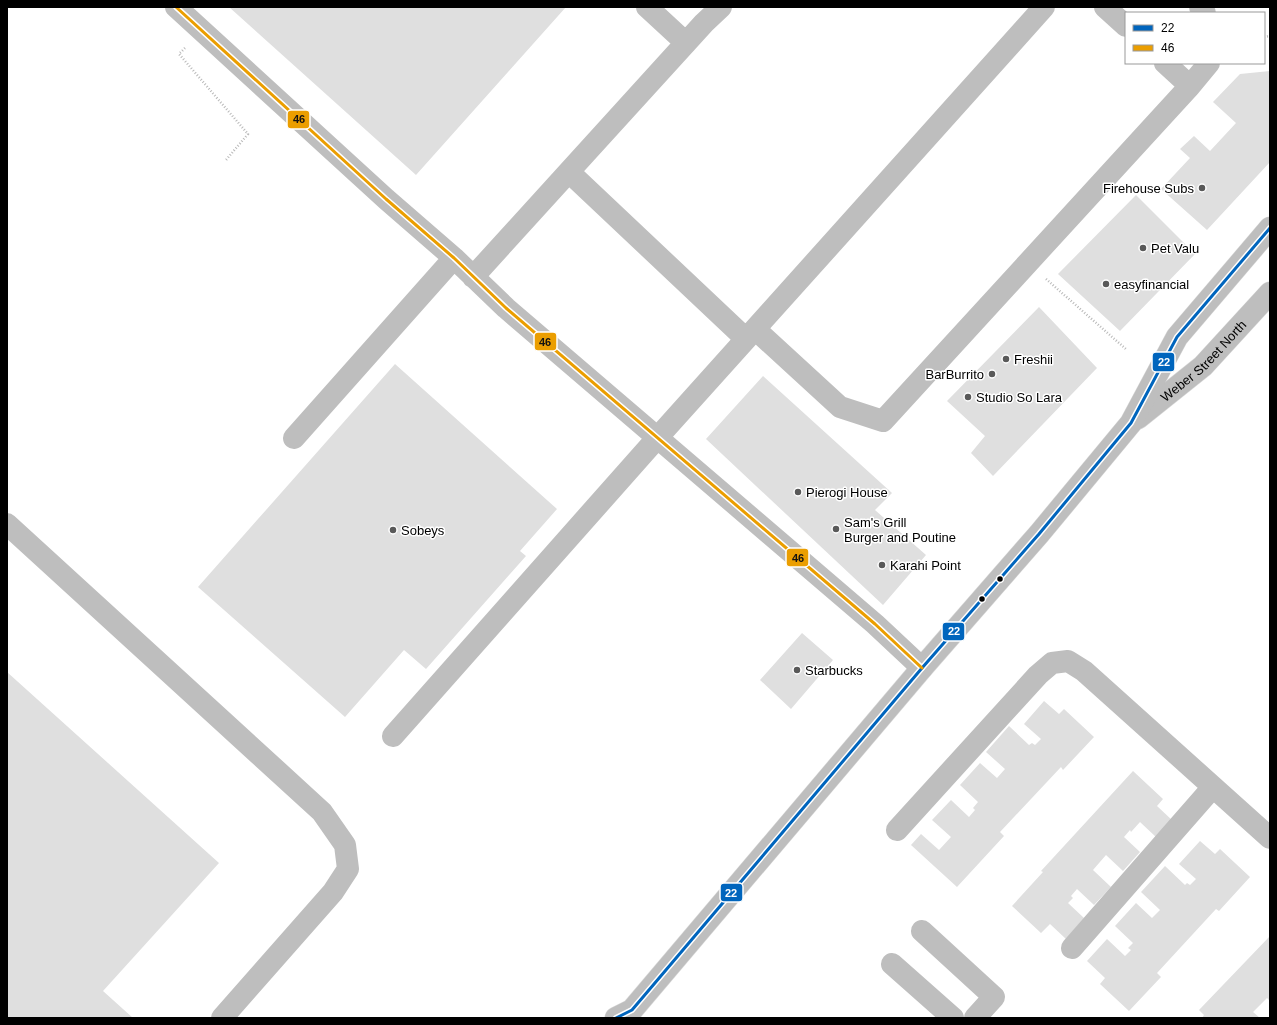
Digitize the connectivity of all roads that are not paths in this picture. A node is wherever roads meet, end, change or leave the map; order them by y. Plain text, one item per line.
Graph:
1 (176, 7) edge
2 (647, 7) edge
3 (721, 7) edge
4 (1044, 7) edge
5 (1105, 7) edge
6 (1125, 25) edge
7 (686, 43) junction
8 (1166, 64) edge
9 (1208, 64) edge
10 (1190, 86) junction
11 (569, 172) junction
12 (1270, 228) edge
13 (454, 258) junction
14 (473, 277) junction
15 (1270, 292) edge
16 (751, 334) junction
17 (1131, 424) junction
18 (658, 437) junction
19 (294, 438) dead end
20 (7, 524) edge
21 (922, 668) junction
22 (393, 736) dead end
23 (1213, 787) junction
24 (897, 830) dead end
25 (1270, 838) edge
26 (922, 932) dead end
27 (1072, 948) dead end
28 (892, 964) dead end
29 (630, 1016) edge
30 (222, 1018) edge
31 (953, 1018) edge
32 (975, 1018) edge

1 - 13 main road
2 - 7 main road
3 - 7 main road
4 - 16 main road
5 - 6 main road
7 - 11 main road
8 - 10 main road
9 - 10 main road
10 - 16 main road
11 - 14 main road
11 - 16 main road
12 - 17 main road, Weber Street North
13 - 14 main road
13 - 19 main road
14 - 18 main road
15 - 17 main road, Weber Street North
16 - 18 main road
17 - 21 main road, Weber Street North
18 - 21 main road
18 - 22 main road
20 - 30 main road
21 - 29 main road, Weber Street North
23 - 24 main road
23 - 25 main road
23 - 27 main road
26 - 32 main road
28 - 31 main road

